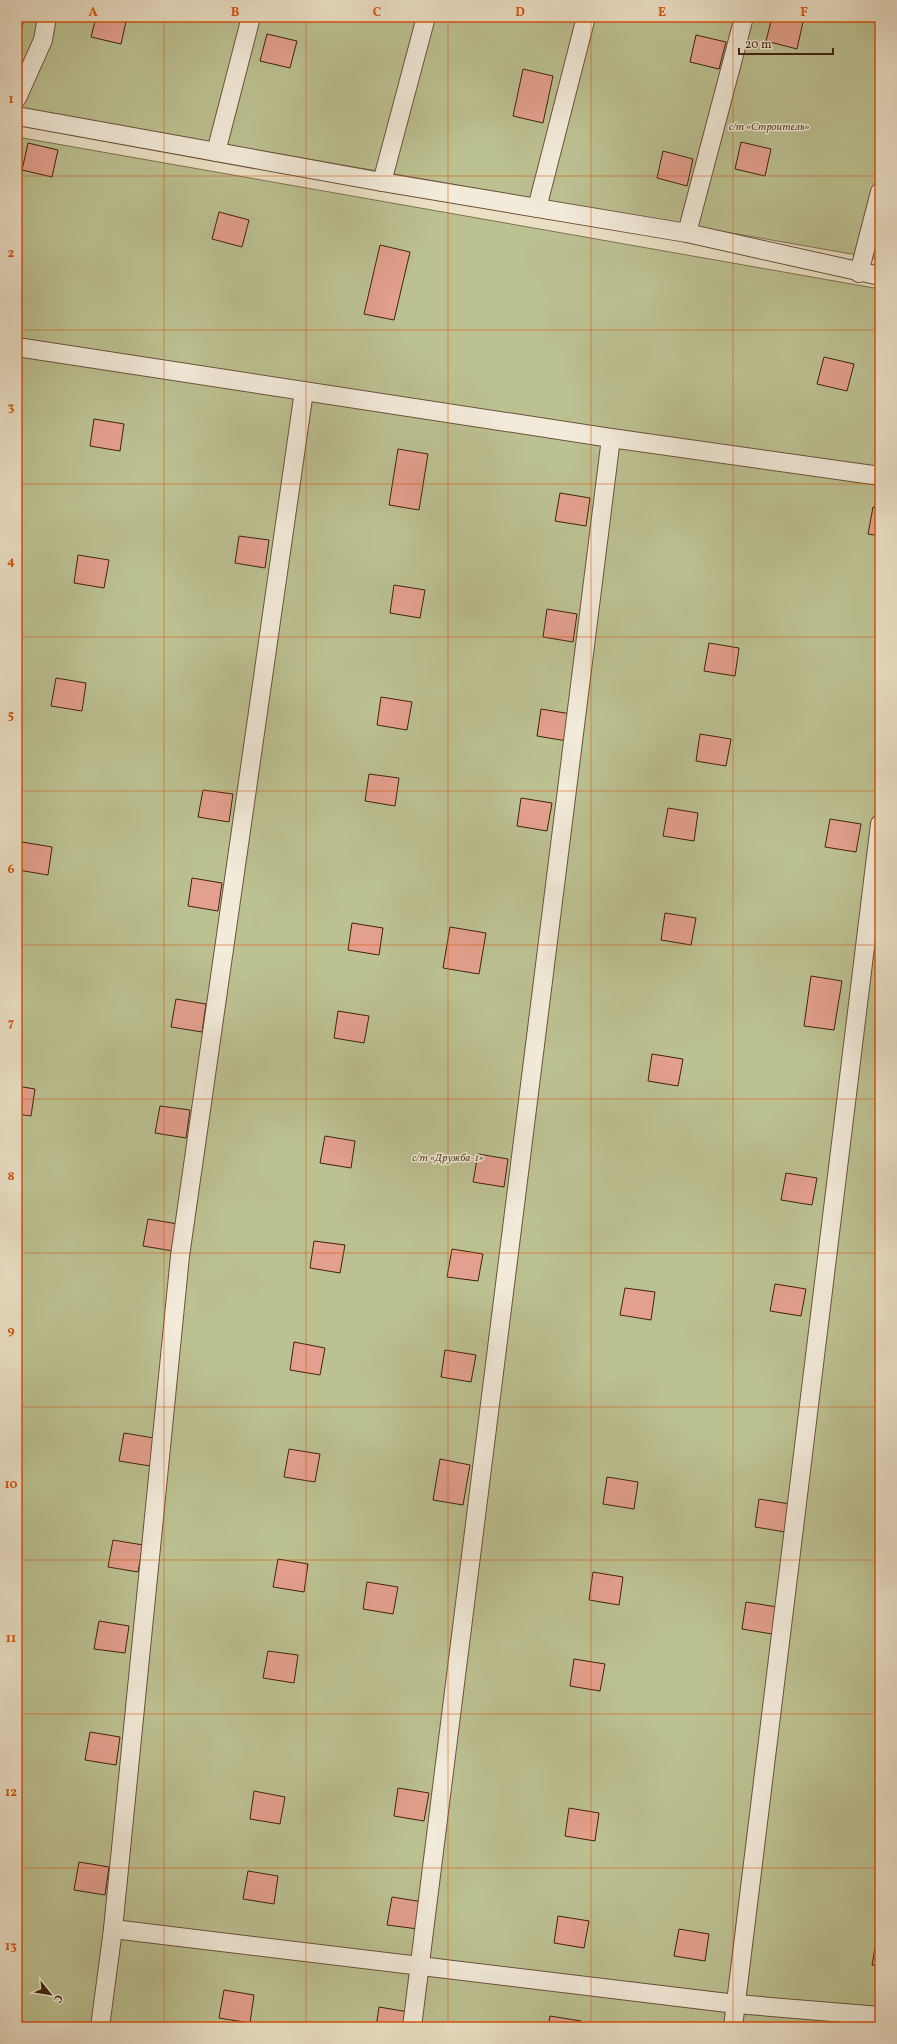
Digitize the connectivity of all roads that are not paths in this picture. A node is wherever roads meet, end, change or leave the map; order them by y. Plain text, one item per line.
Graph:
1 (48, 17) edge
2 (251, 17) edge
3 (426, 17) edge
4 (586, 17) edge
5 (744, 17) edge
6 (17, 98) edge
7 (17, 116) edge
8 (216, 152) junction
9 (382, 182) junction
10 (880, 192) edge
11 (537, 208) junction
12 (687, 233) junction
13 (859, 273) junction
14 (880, 276) edge
15 (17, 347) edge
16 (304, 390) junction
17 (611, 438) junction
18 (880, 476) edge
19 (880, 824) edge
20 (113, 1929) junction
21 (419, 1967) junction
22 (736, 2004) junction
23 (880, 2016) edge
24 (100, 2027) edge
25 (412, 2027) edge
26 (733, 2027) edge

1 - 6 lane
2 - 8 lane
3 - 9 lane
4 - 11 lane
5 - 12 lane
7 - 8 lane
8 - 9 lane
9 - 11 lane
10 - 13 lane
11 - 12 lane
12 - 13 lane
13 - 14 lane
15 - 16 lane
16 - 17 lane
16 - 20 lane
17 - 18 lane
17 - 21 lane
19 - 22 lane
20 - 21 lane
20 - 24 lane
21 - 22 lane
21 - 25 lane
22 - 23 lane
22 - 26 lane

